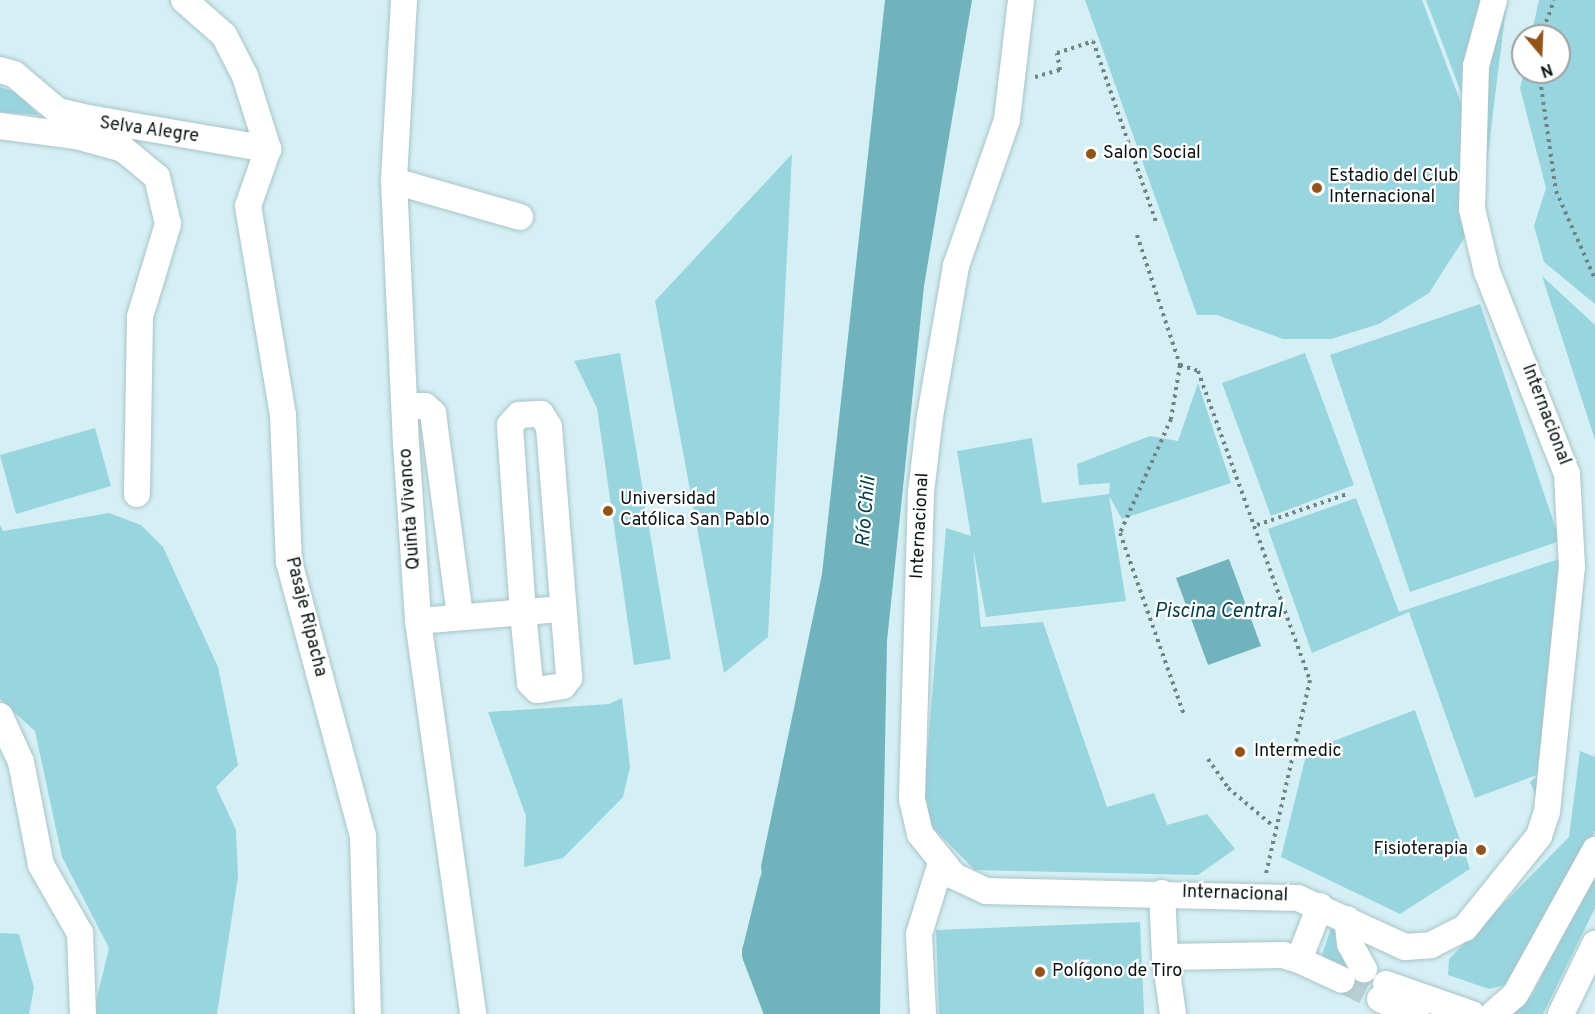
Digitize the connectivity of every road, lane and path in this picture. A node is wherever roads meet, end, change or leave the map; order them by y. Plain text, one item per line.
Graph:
1 (184, 0) edge
2 (404, 0) edge
3 (1021, 0) edge
4 (1494, 0) edge
5 (1554, 0) edge
6 (1545, 24) edge
7 (0, 70) edge
8 (1011, 84) junction
9 (1541, 84) edge
10 (0, 126) edge
11 (85, 128) junction
12 (268, 149) junction
13 (394, 181) junction
14 (520, 217) dead end
15 (1156, 222) dead end
16 (1137, 235) dead end
17 (1595, 279) edge
18 (1180, 364) junction
19 (407, 406) junction
20 (136, 494) dead end
21 (1347, 494) dead end
22 (1257, 525) junction
23 (561, 609) junction
24 (523, 613) junction
25 (460, 615) junction
26 (418, 621) junction
27 (1184, 715) dead end
28 (0, 716) edge
29 (1208, 759) dead end
30 (1273, 826) junction
31 (1595, 850) edge
32 (941, 863) junction
33 (1162, 893) junction
34 (1264, 893) junction
35 (1320, 906) junction
36 (1347, 919) junction
37 (1595, 944) edge
38 (1165, 957) junction
39 (1299, 960) junction
40 (1173, 1011) edge
41 (83, 1014) edge
42 (368, 1014) edge
43 (473, 1014) edge
44 (923, 1014) edge
45 (1416, 1014) edge
46 (1472, 1014) edge
47 (1493, 1014) edge
48 (1561, 1014) edge

1 - 12 street
2 - 13 street, Quinta Vivanco
3 - 8 street, Internacional
4 - 36 street, Internacional
5 - 6 path
7 - 11 street
8 - 15 path
8 - 32 street, Internacional
9 - 17 path
10 - 11 street, Selva Alegre
11 - 12 street, Selva Alegre
11 - 20 street
12 - 42 street, Pasaje Ripacha
13 - 14 street
13 - 19 street, Quinta Vivanco
16 - 18 path
18 - 22 path
18 - 27 path
19 - 25 street
19 - 26 street, Quinta Vivanco
21 - 22 path
22 - 30 path
23 - 24 street
23 - 24 street
23 - 24 street
24 - 25 street
25 - 26 street
26 - 43 street, Quinta Vivanco
28 - 41 street
29 - 30 path
30 - 34 path
31 - 47 street
32 - 33 street, Internacional
32 - 44 street
33 - 34 street, Internacional
33 - 38 street
34 - 35 street, Internacional
35 - 36 street, Internacional
35 - 39 street
36 - 39 street
37 - 48 street
38 - 39 street
38 - 40 street
45 - 46 street

